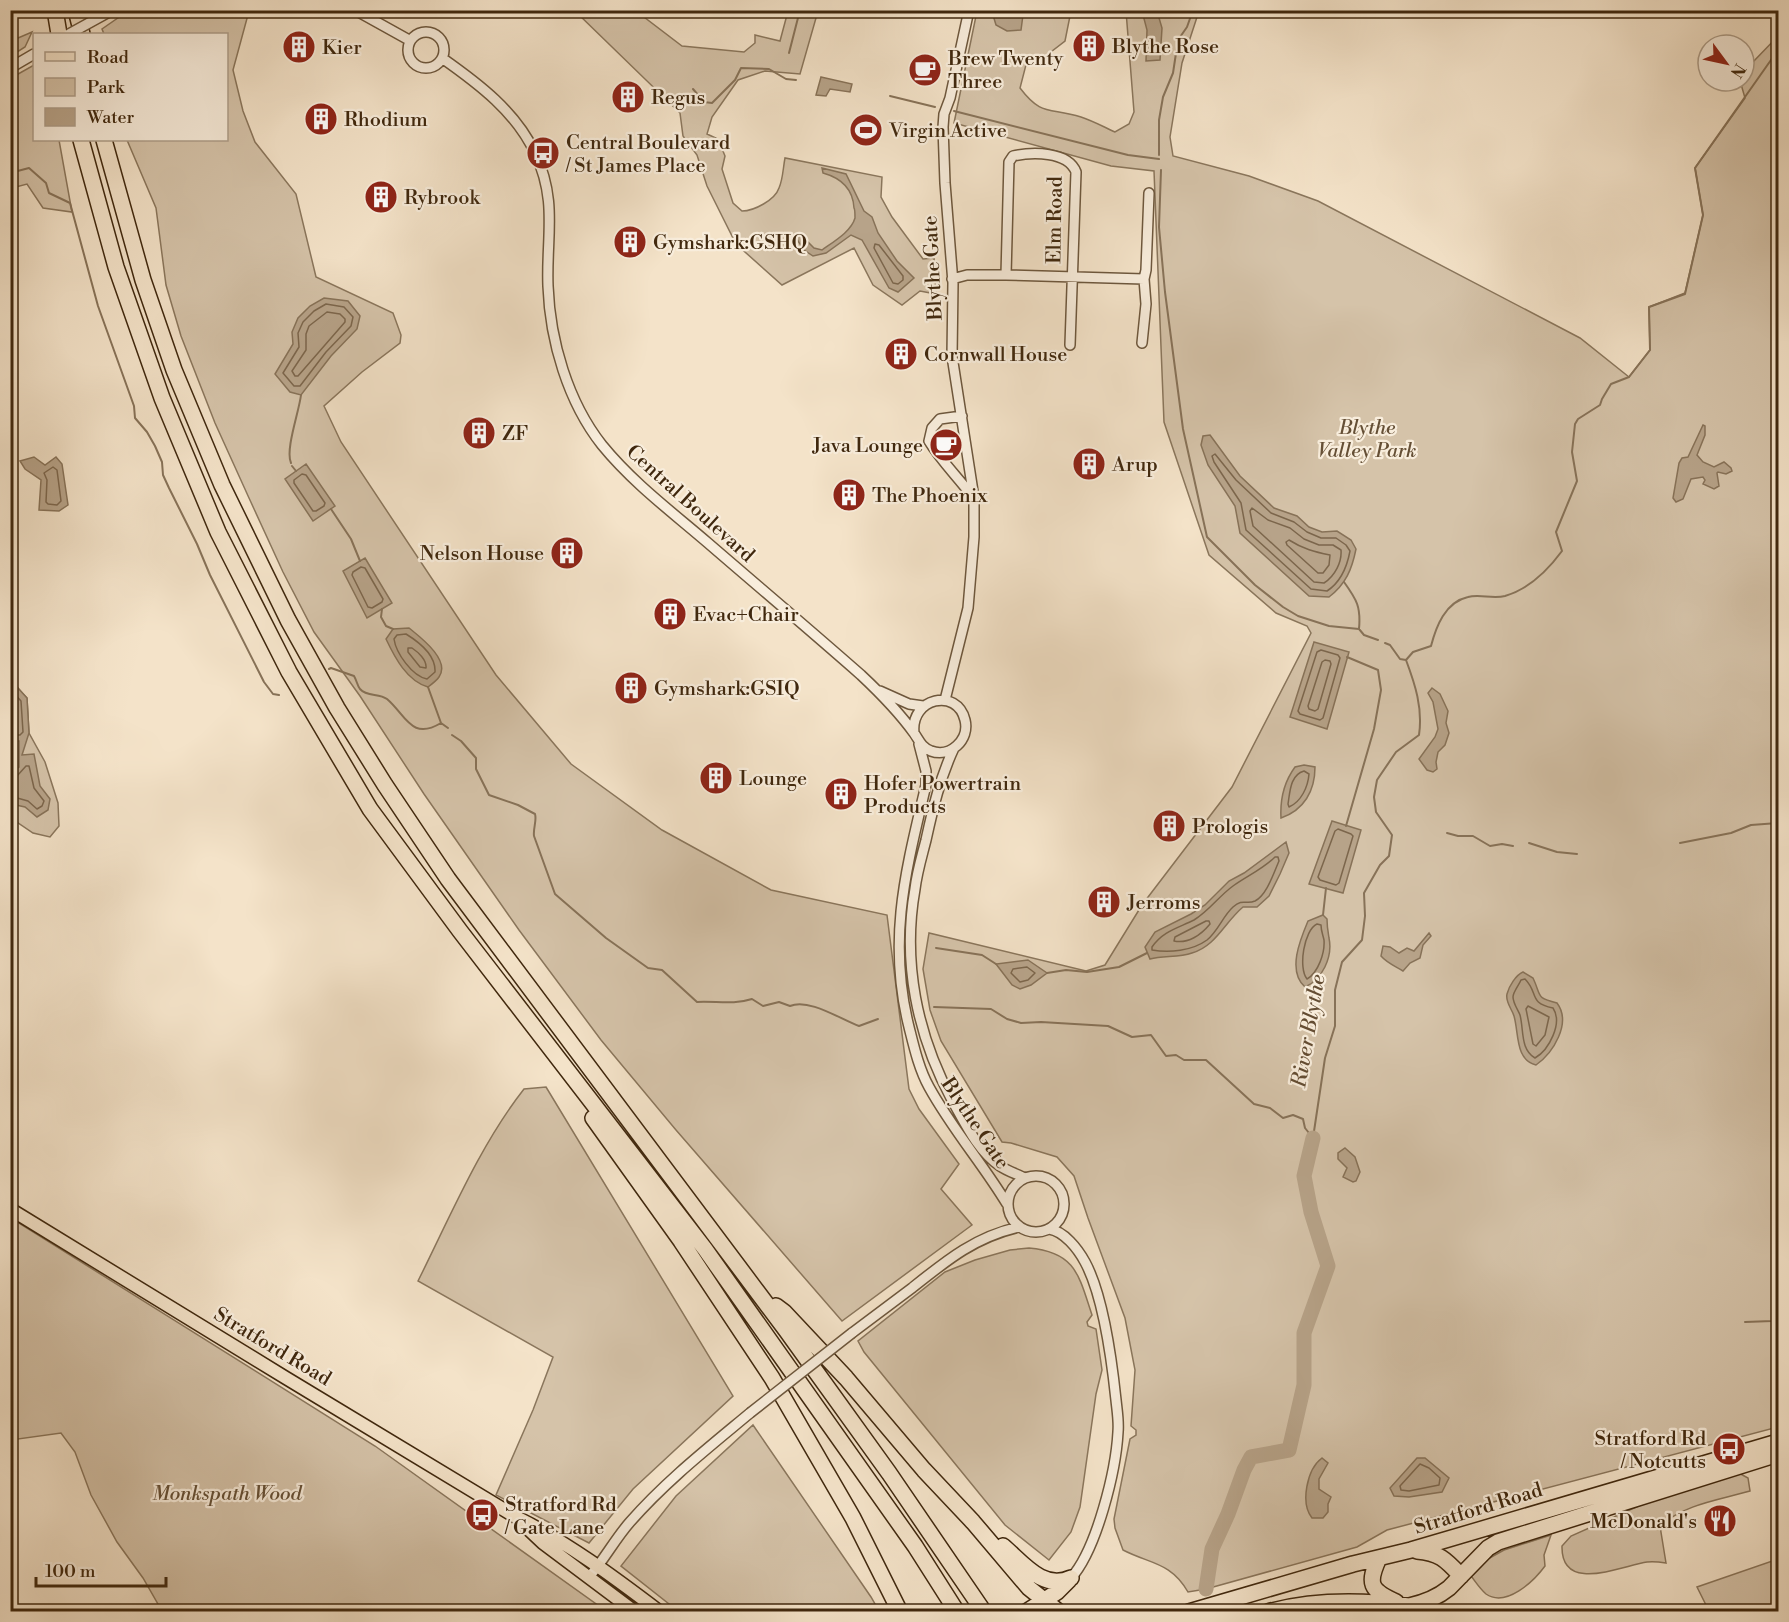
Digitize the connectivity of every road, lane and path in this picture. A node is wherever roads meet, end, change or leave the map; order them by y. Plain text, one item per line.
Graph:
1 (54, 10) edge
2 (76, 10) edge
3 (355, 10) edge
4 (969, 10) edge
5 (110, 11) edge
6 (59, 33) edge
7 (71, 33) edge
8 (82, 33) edge
9 (409, 40) junction
10 (31, 56) edge
11 (442, 58) junction
12 (10, 68) edge
13 (81, 141) edge
14 (104, 141) edge
15 (1149, 193) dead end
16 (1006, 274) junction
17 (1071, 277) junction
18 (952, 279) junction
19 (1144, 279) junction
20 (1142, 343) dead end
21 (1070, 345) dead end
22 (962, 416) junction
23 (974, 498) junction
24 (873, 687) junction
25 (945, 700) junction
26 (923, 706) junction
27 (916, 737) junction
28 (954, 748) junction
29 (537, 1032) junction
30 (1025, 1178) junction
31 (1007, 1204) junction
32 (10, 1209) edge
33 (1019, 1227) junction
34 (1049, 1229) junction
35 (760, 1295) junction
36 (1779, 1442) edge
37 (1779, 1454) edge
38 (516, 1517) junction
39 (973, 1522) junction
40 (1411, 1550) junction
41 (1379, 1557) junction
42 (598, 1567) junction
43 (1461, 1576) junction
44 (589, 1577) junction
45 (1071, 1578) junction
46 (1044, 1601) junction
47 (1401, 1605) junction
48 (635, 1611) edge
49 (660, 1611) edge
50 (900, 1611) edge
51 (957, 1611) edge
52 (984, 1611) edge
53 (1026, 1611) edge
54 (1059, 1611) edge
55 (1188, 1611) edge
56 (1268, 1611) edge

1 - 6 highway
2 - 8 highway
3 - 9 street
4 - 18 street, Blythe Gate
5 - 7 street, bridge
9 - 11 street
9 - 11 street
10 - 12 street
11 - 24 street, Central Boulevard
13 - 29 highway
14 - 35 highway
15 - 19 street
16 - 17 street
16 - 17 street, Elm Road
16 - 18 street
17 - 19 street
17 - 21 street
18 - 22 street, Blythe Gate
19 - 20 street
22 - 23 street, Blythe Gate
22 - 23 street
23 - 25 street, Blythe Gate
24 - 26 street
24 - 27 street
25 - 26 street
25 - 28 street
26 - 27 street
27 - 28 street
27 - 31 street, Blythe Gate
28 - 30 street, Blythe Gate
29 - 50 highway
29 - 51 highway
30 - 31 street
30 - 34 street
31 - 33 street
32 - 38 main road, Stratford Road
33 - 34 street
33 - 42 street, bridge
34 - 45 street
35 - 39 highway
35 - 52 highway
36 - 40 highway, Stratford Road
37 - 43 highway, Stratford Road
38 - 42 main road, Stratford Road
38 - 44 main road, Stratford Road
39 - 45 highway
39 - 46 highway
40 - 41 highway, Stratford Road
40 - 43 highway
41 - 47 highway
41 - 55 highway, Stratford Road
42 - 44 street
42 - 49 main road, Stratford Road
43 - 47 highway, Stratford Road
44 - 48 main road, Stratford Road
45 - 46 highway
46 - 53 highway
46 - 54 highway
47 - 56 highway, Stratford Road

